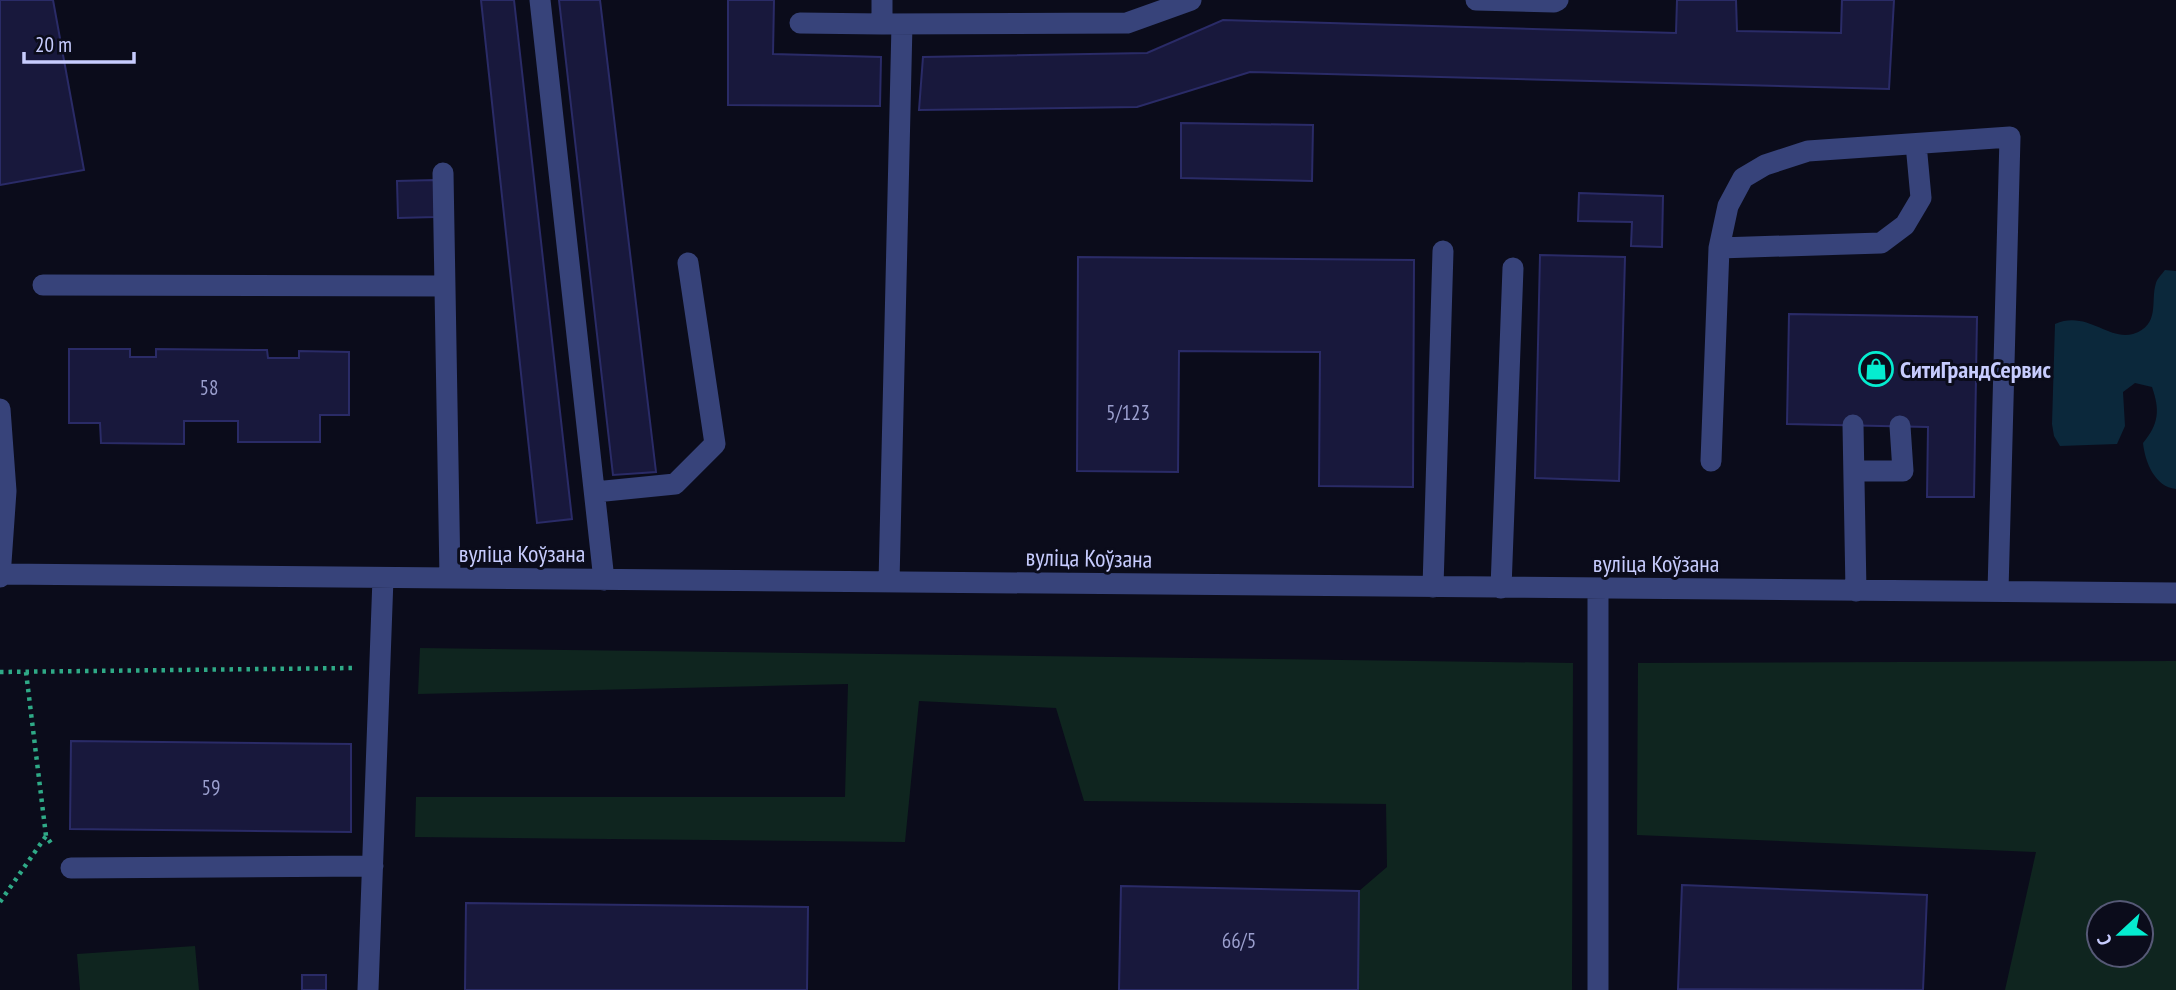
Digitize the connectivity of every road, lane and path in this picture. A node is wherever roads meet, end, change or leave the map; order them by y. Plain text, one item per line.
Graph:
1 (540, 0) edge
2 (882, 0) edge
3 (1191, 0) edge
4 (1476, 0) edge
5 (1558, 0) edge
6 (800, 23) dead end
7 (892, 24) junction
8 (1916, 144) junction
9 (443, 173) dead end
10 (1719, 248) junction
11 (1443, 251) dead end
12 (688, 263) dead end
13 (1513, 268) dead end
14 (43, 285) dead end
15 (446, 286) junction
16 (0, 409) edge
17 (1853, 425) dead end
18 (1900, 426) dead end
19 (1711, 461) dead end
20 (1854, 471) junction
21 (595, 492) junction
22 (0, 575) edge
23 (383, 578) junction
24 (450, 578) junction
25 (604, 580) junction
26 (889, 582) junction
27 (1433, 587) junction
28 (1501, 588) junction
29 (1598, 589) junction
30 (1856, 591) junction
31 (1998, 591) junction
32 (2176, 593) edge
33 (380, 668) junction
34 (26, 671) junction
35 (0, 672) edge
36 (46, 836) junction
37 (373, 866) junction
38 (71, 868) joint
39 (0, 902) edge
40 (368, 990) edge
41 (1598, 990) edge

1 - 21 street
2 - 7 street
3 - 7 street
4 - 5 street
6 - 7 street
7 - 26 street
8 - 10 street
8 - 10 street
8 - 31 street
9 - 15 street
10 - 19 street
11 - 27 street
12 - 21 street
13 - 28 street
14 - 15 street
15 - 24 street
16 - 22 street
17 - 20 street
18 - 20 street
20 - 30 street
21 - 25 street
22 - 23 street, вуліца Коўзана
23 - 24 street, вуліца Коўзана
23 - 33 street
24 - 25 street, вуліца Коўзана
25 - 26 street, вуліца Коўзана
26 - 27 street, вуліца Коўзана
27 - 28 street, вуліца Коўзана
28 - 29 street, вуліца Коўзана
29 - 30 street, вуліца Коўзана
29 - 41 street
30 - 31 street, вуліца Коўзана
31 - 32 street, вуліца Коўзана
33 - 34 path
33 - 37 street
34 - 35 path
34 - 36 path
36 - 38 path
36 - 39 path
37 - 38 street
37 - 40 street

